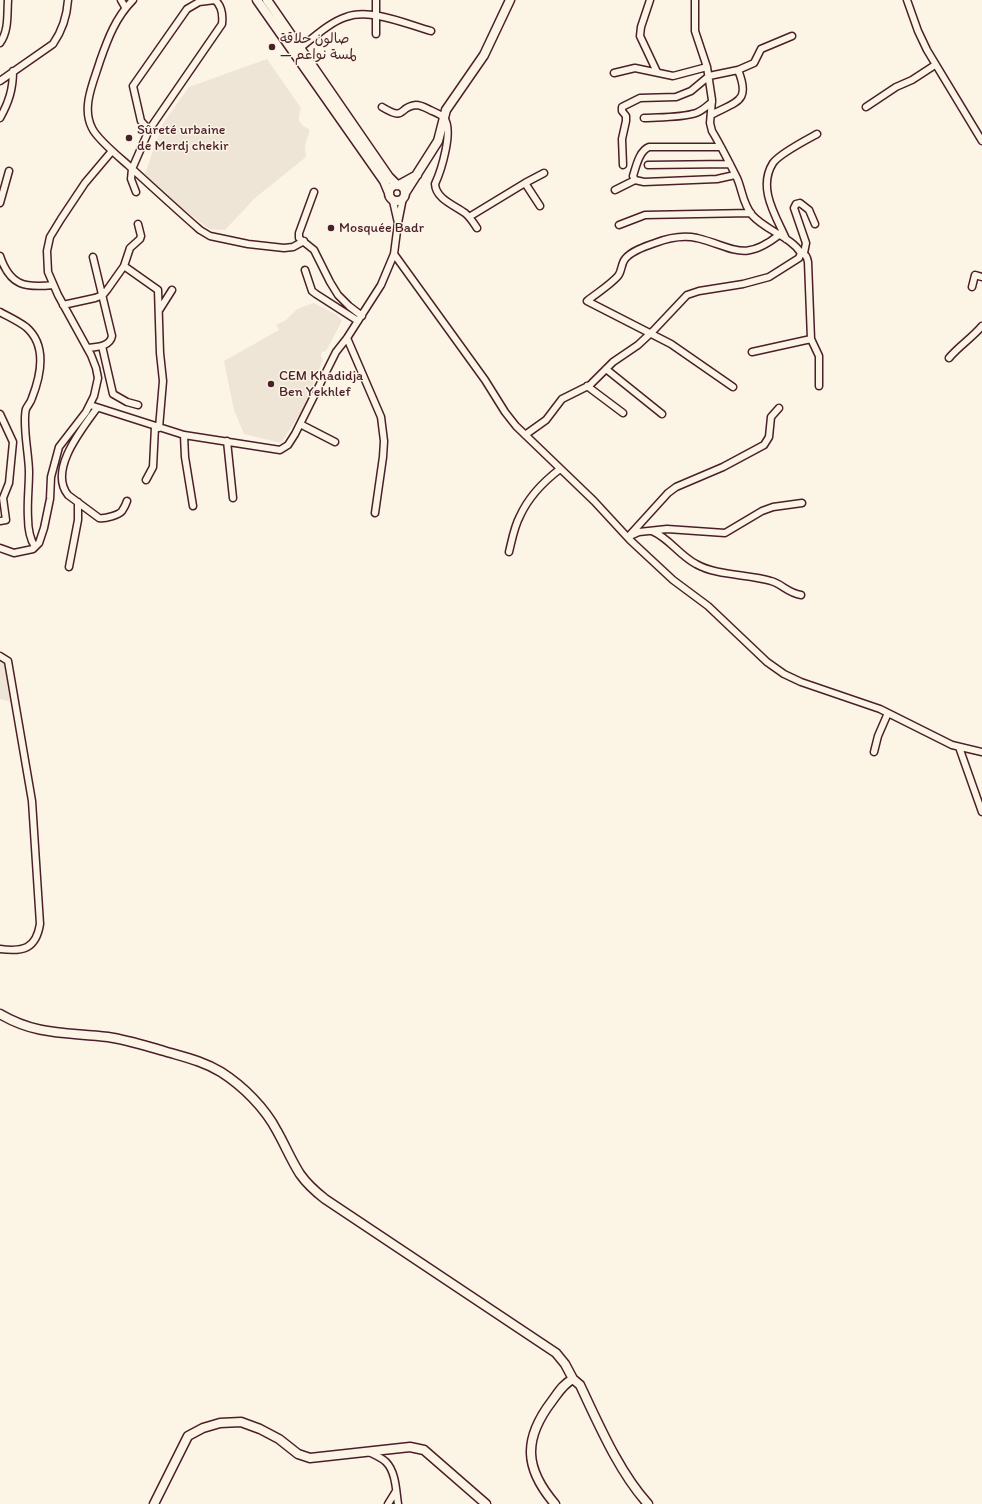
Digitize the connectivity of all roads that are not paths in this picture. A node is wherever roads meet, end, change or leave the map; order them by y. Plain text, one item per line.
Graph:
1 (8, 0) edge
2 (68, 0) edge
3 (121, 0) edge
4 (133, 0) edge
5 (257, 0) edge
6 (267, 0) edge
7 (376, 0) edge
8 (510, 0) edge
9 (650, 0) edge
10 (695, 0) edge
11 (907, 0) edge
12 (126, 7) junction
13 (376, 15) junction
14 (430, 31) dead end
15 (376, 34) dead end
16 (792, 36) dead end
17 (0, 43) edge
18 (300, 48) junction
19 (935, 65) junction
20 (707, 67) junction
21 (738, 70) junction
22 (13, 71) junction
23 (657, 72) junction
24 (614, 73) dead end
25 (709, 76) junction
26 (0, 81) edge
27 (712, 102) junction
28 (382, 107) dead end
29 (866, 107) dead end
30 (711, 115) junction
31 (444, 117) junction
32 (0, 118) edge
33 (644, 118) dead end
34 (149, 130) junction
35 (817, 134) dead end
36 (982, 141) edge
37 (721, 147) junction
38 (112, 151) junction
39 (730, 164) junction
40 (623, 165) dead end
41 (648, 165) dead end
42 (132, 169) junction
43 (9, 171) dead end
44 (544, 173) dead end
45 (735, 174) junction
46 (417, 175) junction
47 (635, 180) junction
48 (525, 183) junction
49 (398, 185) junction
50 (615, 190) dead end
51 (136, 192) dead end
52 (314, 192) dead end
53 (404, 196) junction
54 (391, 197) junction
55 (0, 203) edge
56 (540, 206) dead end
57 (751, 213) junction
58 (469, 217) junction
59 (398, 223) junction
60 (138, 224) dead end
61 (619, 224) dead end
62 (816, 224) dead end
63 (477, 228) dead end
64 (780, 236) junction
65 (786, 239) junction
66 (304, 241) junction
67 (803, 253) junction
68 (394, 254) junction
69 (0, 256) edge
70 (93, 257) dead end
71 (124, 266) junction
72 (306, 270) dead end
73 (982, 277) edge
74 (53, 285) junction
75 (972, 287) dead end
76 (172, 290) dead end
77 (103, 295) junction
78 (63, 305) junction
79 (159, 309) junction
80 (0, 312) edge
81 (360, 318) junction
82 (982, 326) edge
83 (650, 334) junction
84 (346, 338) junction
85 (811, 340) junction
86 (102, 346) junction
87 (87, 348) junction
88 (752, 352) dead end
89 (949, 358) dead end
90 (606, 369) junction
91 (588, 386) junction
92 (819, 386) dead end
93 (733, 387) dead end
94 (90, 405) junction
95 (138, 405) dead end
96 (96, 408) junction
97 (779, 408) dead end
98 (623, 413) dead end
99 (0, 414) edge
100 (662, 414) dead end
101 (300, 424) junction
102 (157, 427) junction
103 (184, 434) junction
104 (525, 435) junction
105 (227, 441) junction
106 (334, 442) dead end
107 (560, 469) junction
108 (146, 480) dead end
109 (3, 490) edge
110 (233, 498) dead end
111 (127, 501) dead end
112 (78, 502) junction
113 (802, 503) dead end
114 (194, 506) dead end
115 (375, 513) dead end
116 (0, 521) edge
117 (650, 530) junction
118 (628, 537) junction
119 (35, 547) junction
120 (0, 548) edge
121 (508, 552) dead end
122 (69, 567) dead end
123 (801, 595) dead end
124 (0, 656) edge
125 (888, 713) junction
126 (959, 747) junction
127 (874, 752) dead end
128 (982, 752) edge
129 (982, 812) edge
130 (0, 949) edge
131 (0, 1014) edge
132 (573, 1379) junction
133 (369, 1452) junction
134 (396, 1491) junction
135 (154, 1504) edge
136 (388, 1504) edge
137 (398, 1504) edge
138 (486, 1504) edge
139 (555, 1504) edge
140 (648, 1504) edge

1 - 17 street
2 - 22 street
3 - 12 street
4 - 12 street
5 - 54 main road
6 - 18 main road
7 - 13 street
8 - 31 main road
9 - 23 street
10 - 20 street
11 - 19 street
12 - 38 street
13 - 14 street
13 - 15 street
13 - 18 street
16 - 21 street
18 - 49 main road
19 - 29 street
19 - 36 street
20 - 23 street
20 - 25 street
21 - 25 street
21 - 30 street
22 - 26 street
22 - 32 street
23 - 24 street
25 - 27 street
25 - 40 street
27 - 30 street
27 - 33 street
28 - 31 street
30 - 37 street
31 - 46 main road
31 - 58 street
34 - 34 street
34 - 42 street
35 - 65 street
37 - 39 street
37 - 47 street
38 - 42 street
38 - 74 street
39 - 41 street
39 - 45 street
42 - 51 street
42 - 66 street
43 - 55 street
44 - 48 street
45 - 47 street
45 - 57 street
46 - 49 main road
46 - 53 main road
47 - 50 street
48 - 56 street
48 - 58 street
49 - 53 main road
49 - 54 main road
52 - 66 street
53 - 54 main road
53 - 59 street
54 - 59 street
57 - 61 street
57 - 64 street
58 - 63 street
59 - 68 street
60 - 71 street
62 - 67 street
64 - 65 street
64 - 83 street
65 - 67 street
66 - 81 street
67 - 83 street
67 - 85 street
68 - 81 street
68 - 104 street
69 - 74 street
70 - 77 street
71 - 77 street
71 - 79 street
72 - 81 street
73 - 75 street
74 - 78 street
76 - 79 street
77 - 78 street
77 - 86 street
78 - 87 street
79 - 102 street
80 - 119 street
81 - 84 street
82 - 89 street
83 - 90 street
83 - 93 street
84 - 101 street
84 - 115 street
85 - 88 street
85 - 92 street
86 - 87 street
86 - 95 street
87 - 94 street
90 - 91 street
90 - 100 street
91 - 98 street
91 - 104 street
94 - 96 street
94 - 119 street
96 - 102 street
96 - 112 street
97 - 118 street
99 - 109 street
101 - 105 street
101 - 106 street
102 - 103 street
102 - 108 street
103 - 105 street
103 - 114 street
104 - 107 street
105 - 110 street
107 - 118 street
107 - 121 street
109 - 116 street
111 - 112 street
112 - 122 street
113 - 117 street
117 - 118 street
117 - 123 street
118 - 125 street
119 - 120 street
124 - 130 street
125 - 126 street
125 - 127 street
126 - 128 street
126 - 129 street
131 - 132 main road
132 - 139 main road
132 - 140 main road
133 - 134 street
133 - 135 main road
133 - 138 main road
134 - 136 street
134 - 137 street

